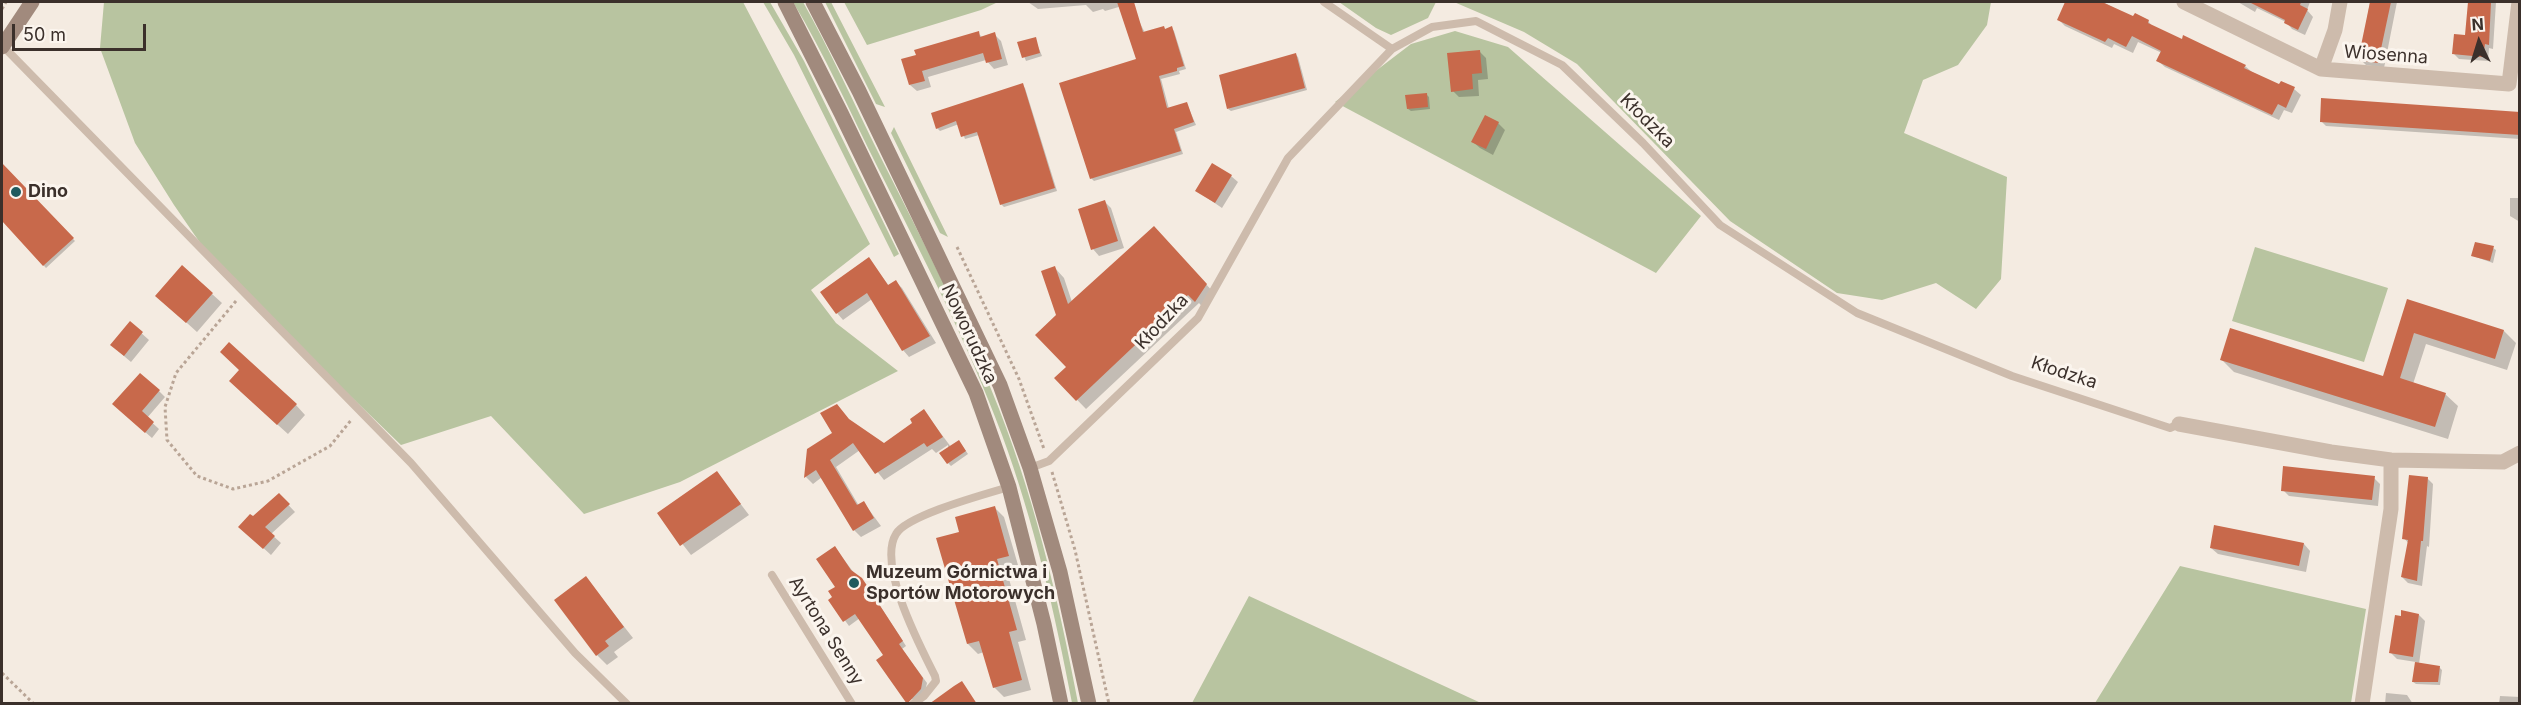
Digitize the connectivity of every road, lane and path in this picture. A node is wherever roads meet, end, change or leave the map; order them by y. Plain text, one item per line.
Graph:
1 (6, 2) edge
2 (32, 2) edge
3 (785, 2) edge
4 (813, 2) edge
5 (1324, 2) edge
6 (2184, 2) edge
7 (2340, 2) edge
8 (2519, 2) edge
9 (2, 9) edge
10 (2, 46) edge
11 (1392, 49) junction
12 (2321, 69) junction
13 (2515, 84) edge
14 (243, 292) junction
15 (359, 410) junction
16 (2179, 424) joint
17 (2520, 453) edge
18 (2391, 460) junction
19 (1030, 468) junction
20 (1009, 487) junction
21 (772, 575) dead end
22 (2, 673) edge
23 (34, 704) edge
24 (627, 704) edge
25 (852, 704) edge
26 (913, 704) edge
27 (1061, 704) edge
28 (1089, 704) edge
29 (2362, 704) edge

1 - 9 path
2 - 10 main road
3 - 20 main road, Noworudzka
4 - 19 main road, Noworudzka
5 - 11 lane
6 - 12 street, Wiosenna
7 - 12 street, Wiosenna
8 - 13 street, Wiosenna
10 - 14 lane
11 - 16 lane, Kłodzka
11 - 19 lane, Kłodzka
12 - 13 street, Wiosenna
14 - 15 lane
14 - 15 path
15 - 24 lane
16 - 18 street, Kłodzka
17 - 18 street, Kłodzka
18 - 29 street
19 - 28 main road, Noworudzka
20 - 26 lane
20 - 27 main road, Noworudzka
21 - 25 lane, Ayrtona Senny
22 - 23 path

